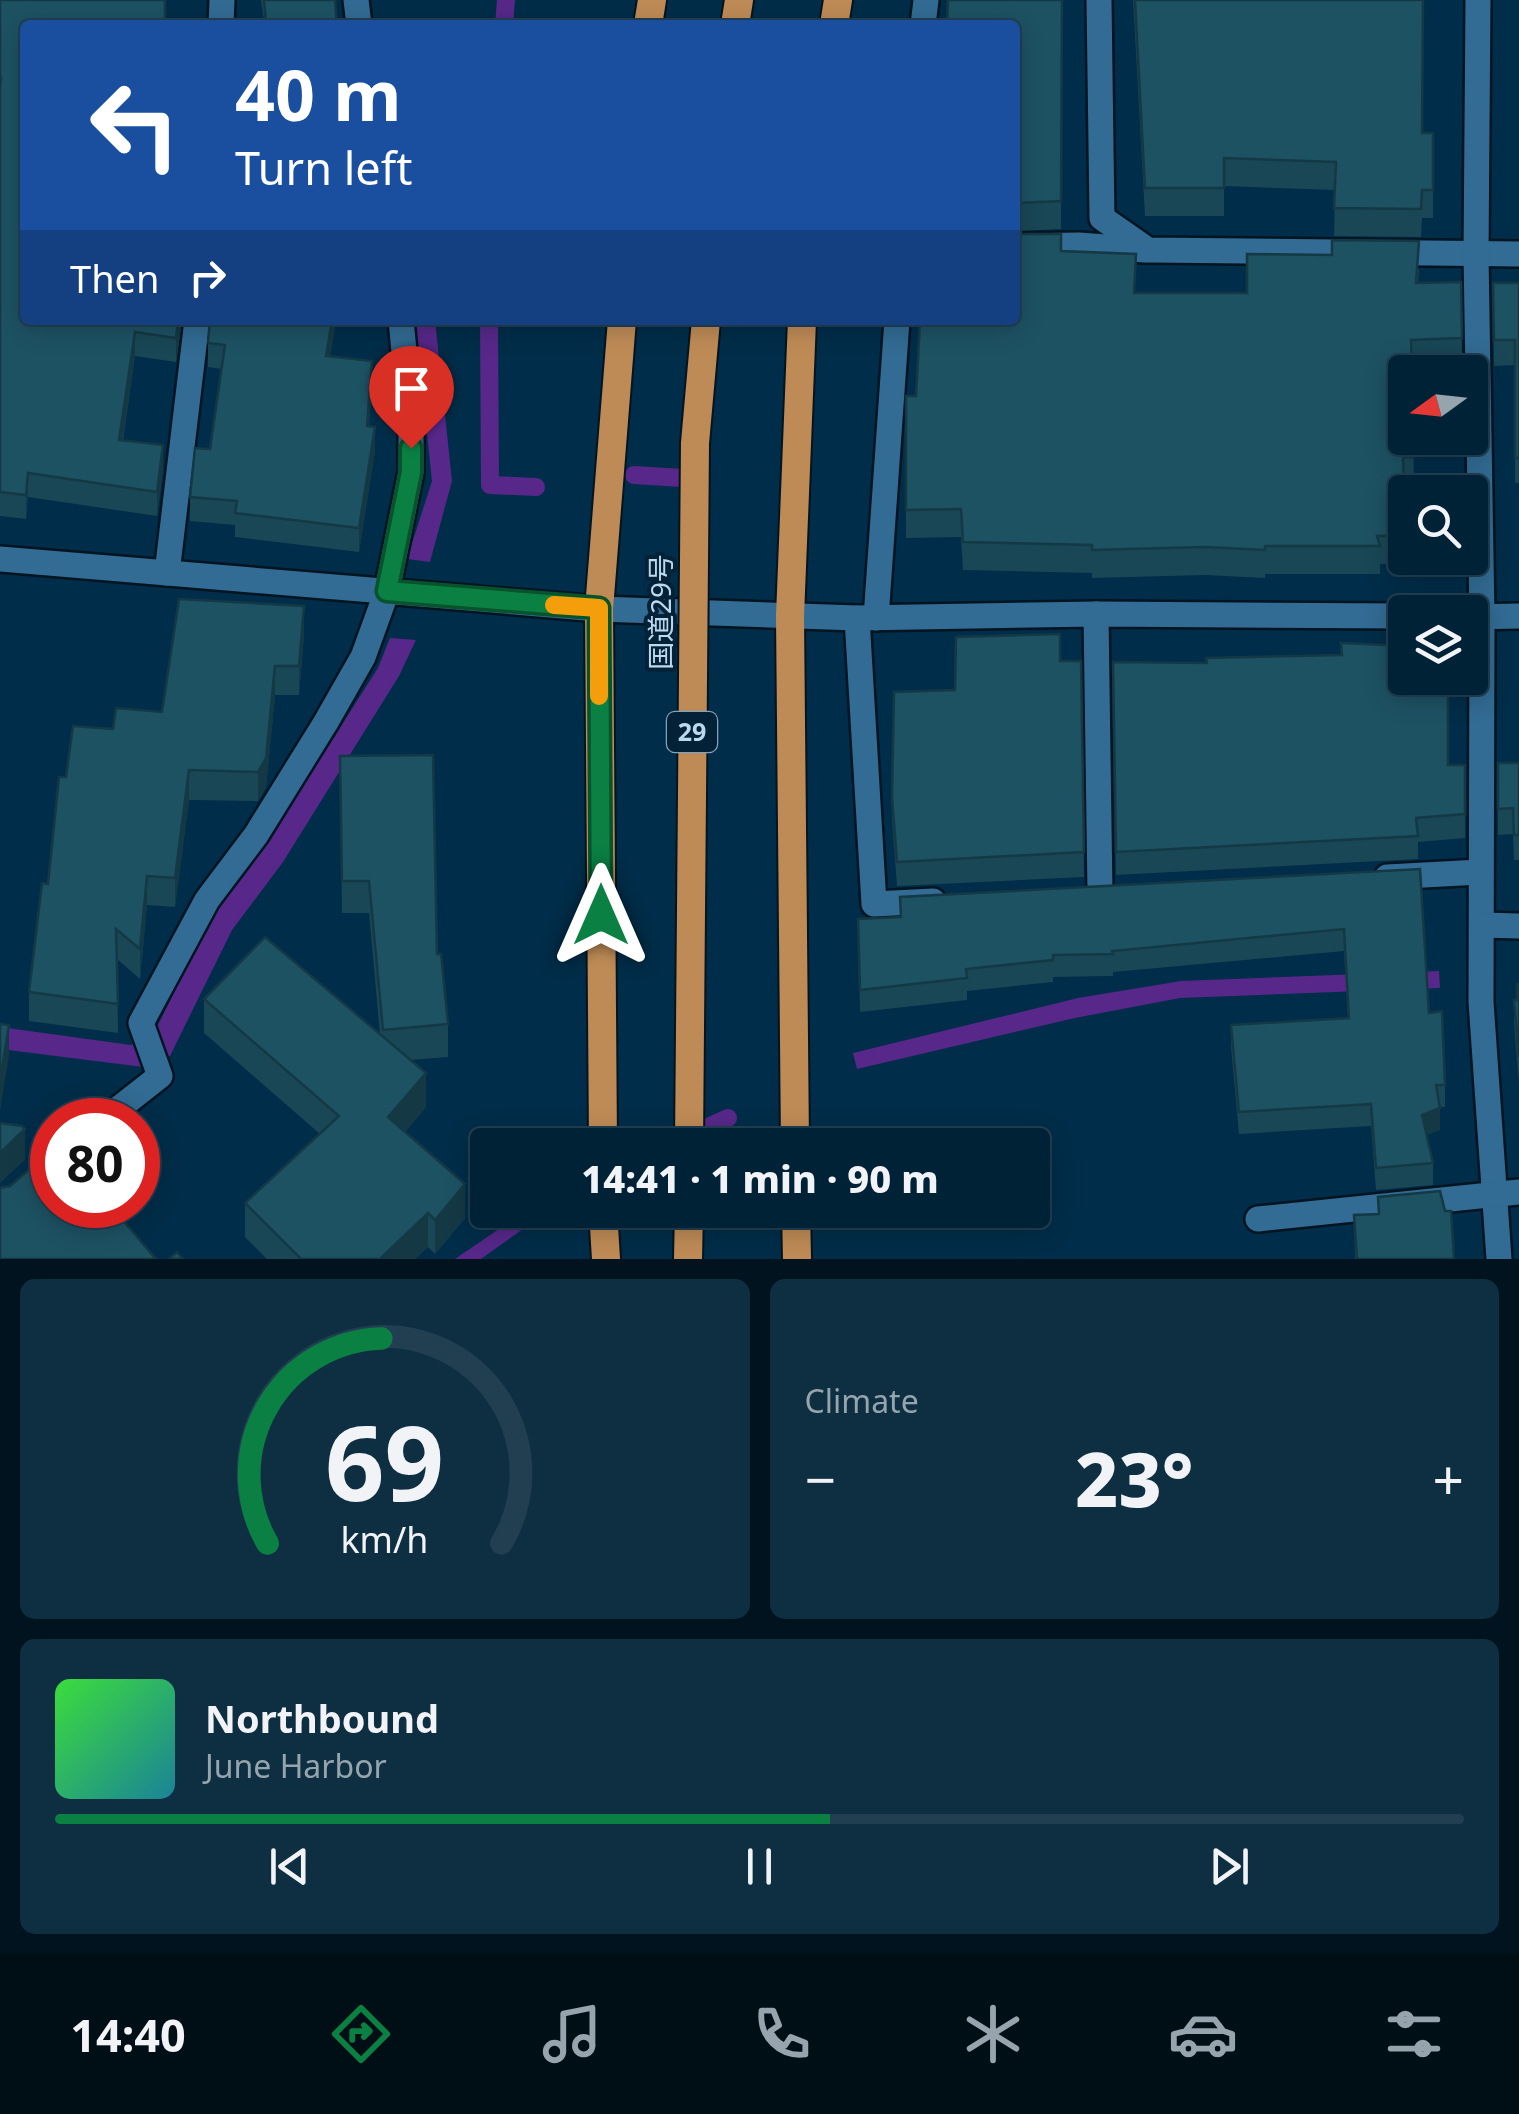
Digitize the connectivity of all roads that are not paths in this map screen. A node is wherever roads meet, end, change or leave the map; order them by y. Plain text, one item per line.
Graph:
1 (1098, 0) edge
2 (1478, 0) edge
3 (1020, 246) edge
4 (1148, 250) junction
5 (1519, 254) edge
6 (1476, 255) junction
7 (196, 325) edge
8 (401, 325) edge
9 (622, 325) edge
10 (706, 325) edge
11 (802, 325) edge
12 (896, 325) edge
13 (0, 559) edge
14 (167, 573) junction
15 (387, 591) junction
16 (1476, 595) edge
17 (599, 608) junction
18 (1096, 614) junction
19 (790, 616) junction
20 (1388, 616) edge
21 (1519, 616) edge
22 (1488, 617) edge
23 (866, 618) junction
24 (1477, 695) edge
25 (1480, 872) junction
26 (1366, 878) edge
27 (1100, 893) edge
28 (949, 900) edge
29 (1482, 925) junction
30 (1519, 926) edge
31 (132, 1098) edge
32 (602, 1128) edge
33 (689, 1128) edge
34 (795, 1128) edge
35 (1507, 1193) edge
36 (1258, 1219) dead end
37 (604, 1228) edge
38 (688, 1228) edge
39 (796, 1228) edge
40 (606, 1259) edge
41 (688, 1259) edge
42 (797, 1259) edge
43 (1499, 1259) edge

1 - 4 street
2 - 6 street
3 - 4 street
4 - 6 street
5 - 6 street
6 - 16 street
7 - 14 street
8 - 15 street
9 - 17 highway
10 - 33 highway, 国道29号 / 29, bridge
11 - 19 highway
12 - 23 street
13 - 14 street
14 - 15 street
15 - 17 street
15 - 31 street
17 - 19 street
17 - 32 highway
18 - 20 street
18 - 23 street
18 - 27 street
19 - 23 street
19 - 34 highway
21 - 22 street
23 - 28 street
24 - 25 street
25 - 26 street
25 - 29 street
29 - 30 street
29 - 35 street
35 - 36 street
35 - 43 street
37 - 40 highway
38 - 41 highway
39 - 42 highway

